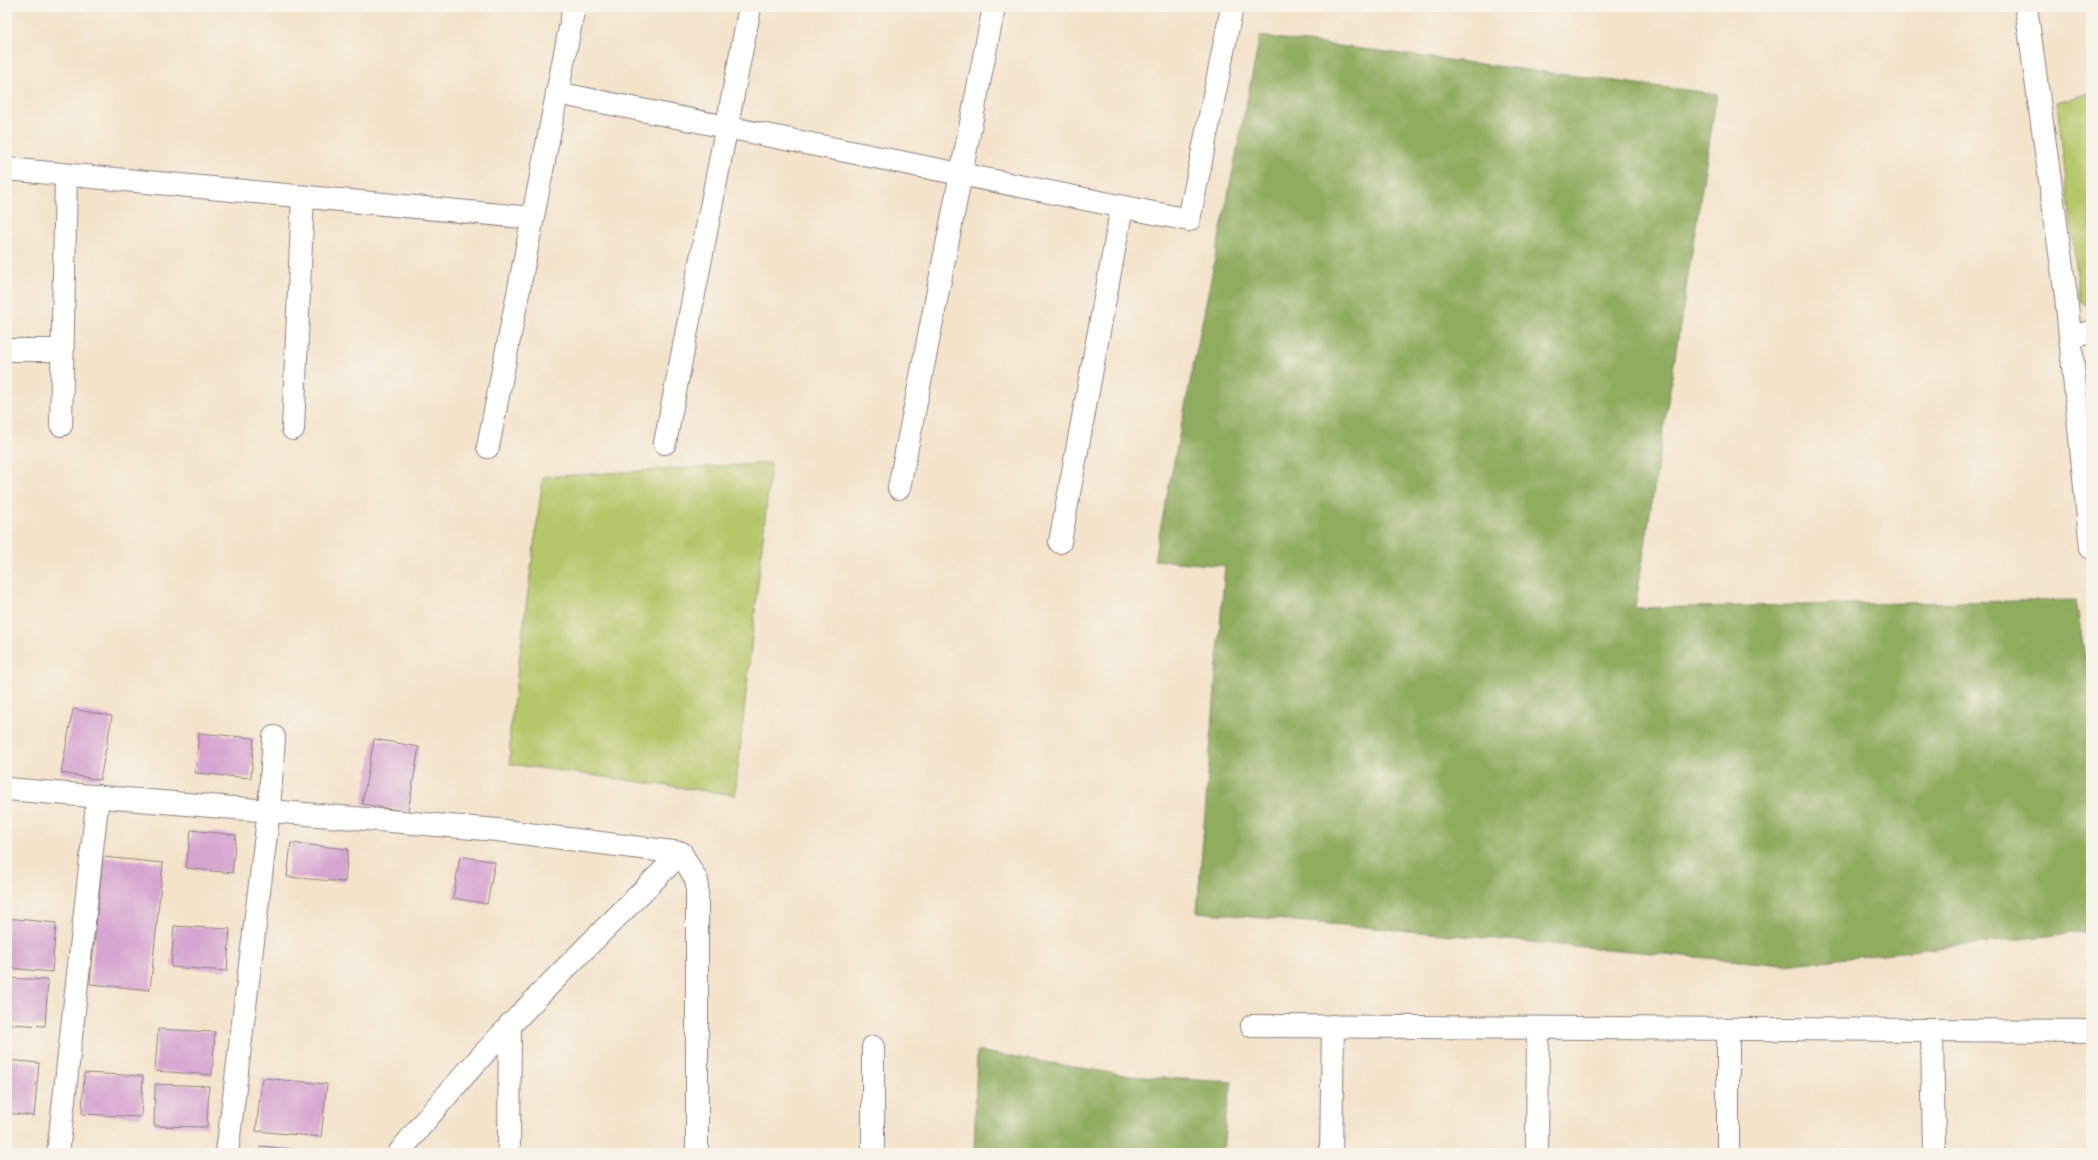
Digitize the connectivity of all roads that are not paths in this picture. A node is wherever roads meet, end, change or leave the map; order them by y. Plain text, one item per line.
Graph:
1 (574, 7) edge
2 (750, 7) edge
3 (994, 7) edge
4 (1232, 7) edge
5 (2026, 7) edge
6 (557, 93) junction
7 (726, 127) junction
8 (7, 169) edge
9 (962, 174) junction
10 (66, 175) junction
11 (303, 197) junction
12 (1122, 207) junction
13 (532, 218) junction
14 (2081, 334) edge
15 (7, 350) edge
16 (63, 350) junction
17 (61, 425) dead end
18 (293, 429) dead end
19 (665, 443) dead end
20 (488, 447) dead end
21 (900, 488) dead end
22 (1060, 542) dead end
23 (2091, 548) edge
24 (274, 737) dead end
25 (7, 789) edge
26 (98, 796) junction
27 (269, 810) junction
28 (681, 853) junction
29 (510, 1024) junction
30 (1252, 1026) dead end
31 (1333, 1026) junction
32 (1538, 1028) junction
33 (1728, 1029) junction
34 (1932, 1030) junction
35 (2091, 1031) edge
36 (873, 1047) dead end
37 (58, 1153) edge
38 (227, 1153) edge
39 (399, 1153) edge
40 (510, 1153) edge
41 (697, 1153) edge
42 (873, 1153) edge
43 (1331, 1153) edge
44 (1537, 1153) edge
45 (1728, 1153) edge
46 (1934, 1153) edge

1 - 6 street
2 - 7 street
3 - 9 street
4 - 12 street
5 - 14 street
6 - 7 street
6 - 13 street
7 - 9 street
7 - 19 street
8 - 10 street
9 - 12 street
9 - 21 street
10 - 11 street
10 - 16 street
11 - 13 street
11 - 18 street
12 - 22 street
13 - 20 street
14 - 23 street
15 - 16 street
16 - 17 street
24 - 27 street
25 - 26 street
26 - 27 street
26 - 37 street
27 - 28 street
27 - 38 street
28 - 29 street
28 - 41 street
29 - 39 street
29 - 40 street
30 - 31 street
31 - 32 street
31 - 43 street
32 - 33 street
32 - 44 street
33 - 34 street
33 - 45 street
34 - 35 street
34 - 46 street
36 - 42 street

